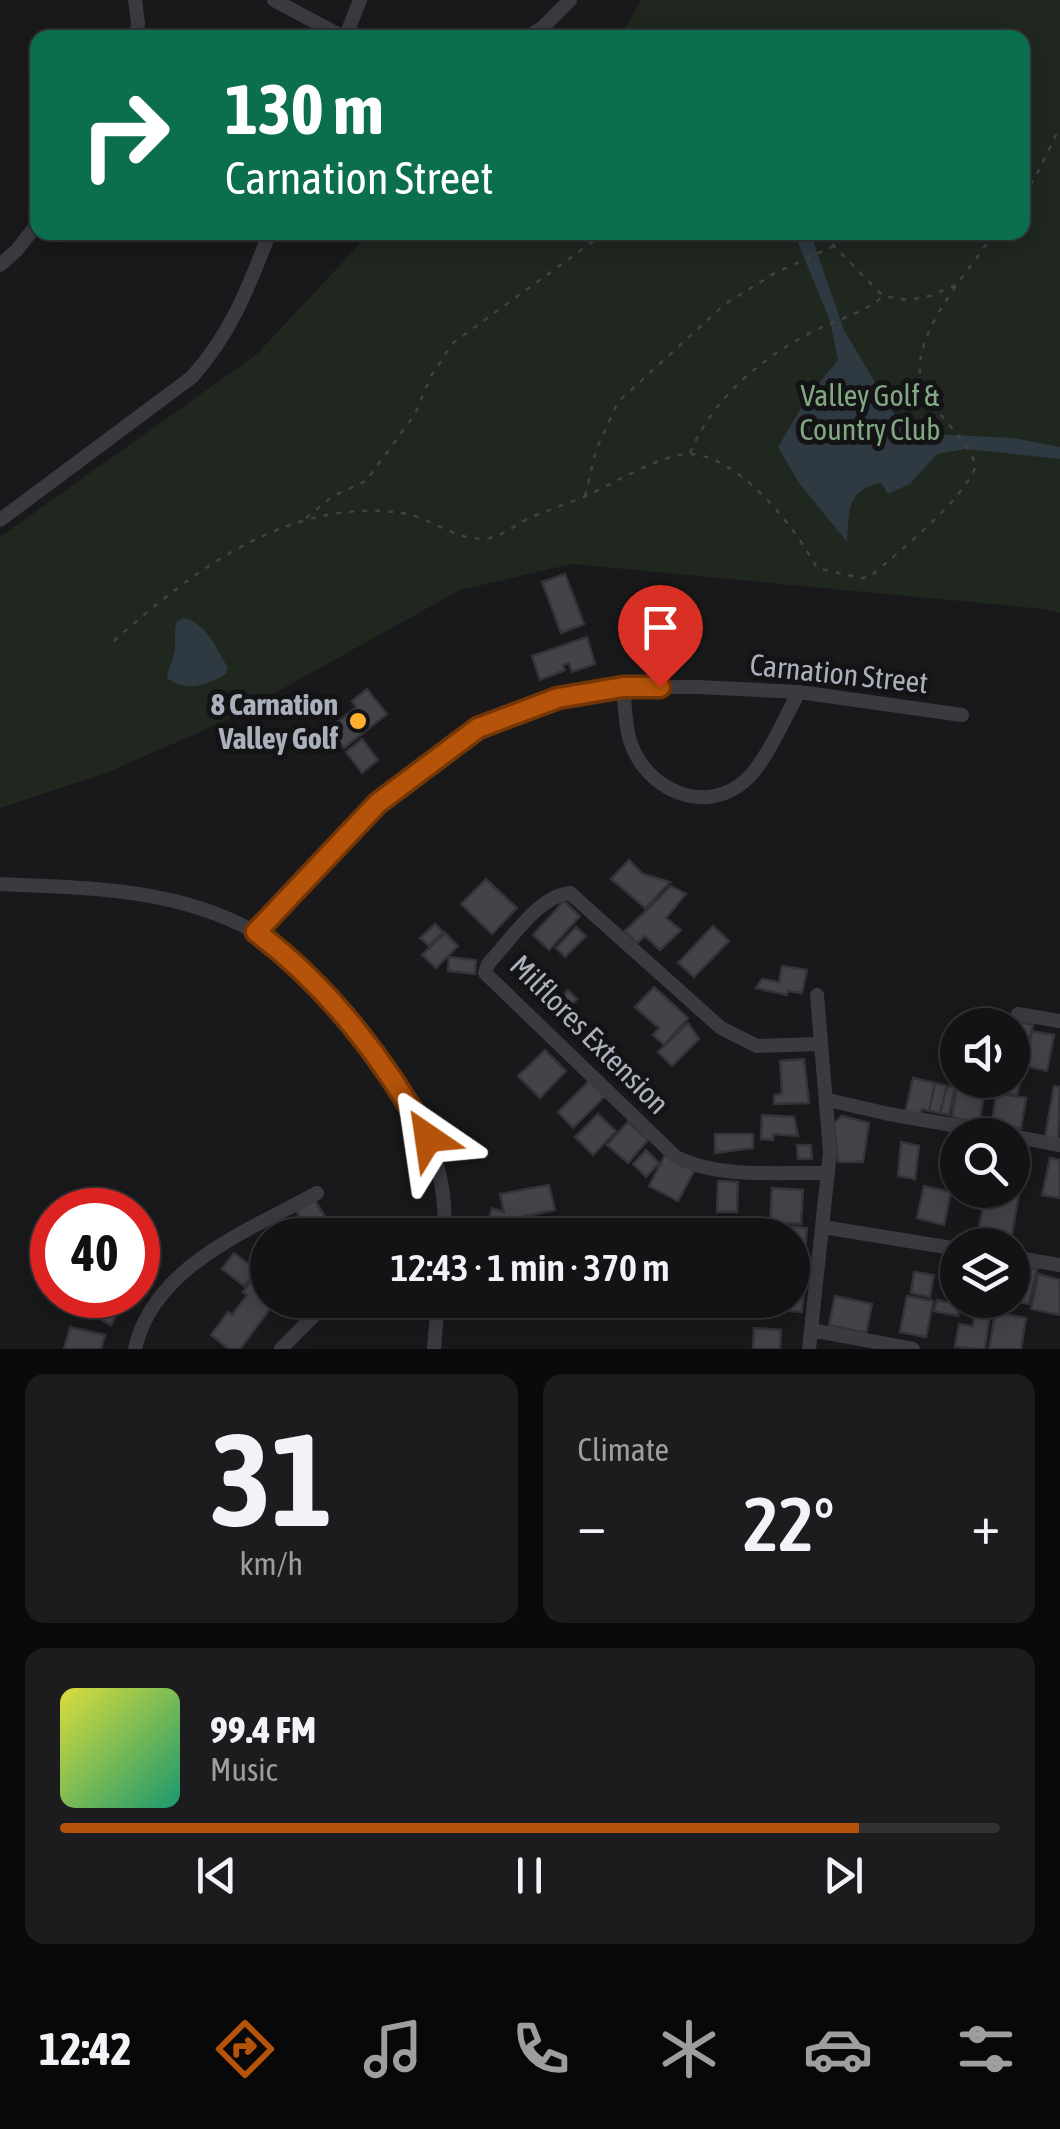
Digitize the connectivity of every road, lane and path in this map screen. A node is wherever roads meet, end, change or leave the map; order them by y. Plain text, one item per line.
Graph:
1 (135, 0) edge
2 (274, 0) edge
3 (360, 0) edge
4 (570, 0) edge
5 (137, 30) edge
6 (331, 30) edge
7 (349, 30) edge
8 (539, 30) edge
9 (1060, 126) edge
10 (1030, 185) edge
11 (30, 234) edge
12 (267, 240) edge
13 (595, 240) edge
14 (831, 240) edge
15 (989, 240) edge
16 (834, 246) junction
17 (0, 266) edge
18 (959, 284) junction
19 (882, 296) junction
20 (690, 454) junction
21 (585, 496) junction
22 (304, 519) junction
23 (0, 520) edge
24 (114, 641) dead end
25 (623, 687) junction
26 (799, 692) junction
27 (962, 715) dead end
28 (0, 884) edge
29 (256, 932) junction
30 (818, 995) dead end
31 (1030, 1016) edge
32 (1060, 1022) edge
33 (820, 1044) junction
34 (828, 1100) junction
35 (940, 1123) edge
36 (1030, 1139) edge
37 (1060, 1145) edge
38 (828, 1173) junction
39 (317, 1193) dead end
40 (443, 1218) edge
41 (823, 1227) junction
42 (940, 1245) edge
43 (1030, 1261) edge
44 (1060, 1265) edge
45 (311, 1318) edge
46 (437, 1318) edge
47 (812, 1330) junction
48 (135, 1349) edge
49 (281, 1349) edge
50 (434, 1349) edge
51 (809, 1349) edge
52 (913, 1349) edge

1 - 5 street
2 - 6 street
3 - 7 street
4 - 8 street
9 - 10 path
11 - 17 street
12 - 23 street
13 - 22 path
14 - 16 path
15 - 18 path
16 - 19 path
16 - 21 path
18 - 19 path
18 - 20 path
19 - 20 path
20 - 21 path
21 - 22 path
22 - 24 path
25 - 26 street, Carnation Street
25 - 26 street
25 - 29 street, Carnation Street
26 - 27 street, Carnation Street
28 - 29 street
29 - 40 street
30 - 33 street
31 - 32 street
33 - 34 street
33 - 38 street, Milflores Extension
34 - 35 street
34 - 38 street
36 - 37 street
38 - 41 street
39 - 48 street
41 - 42 street
41 - 47 street
43 - 44 street
45 - 49 street
46 - 50 street
47 - 51 street
47 - 52 street

